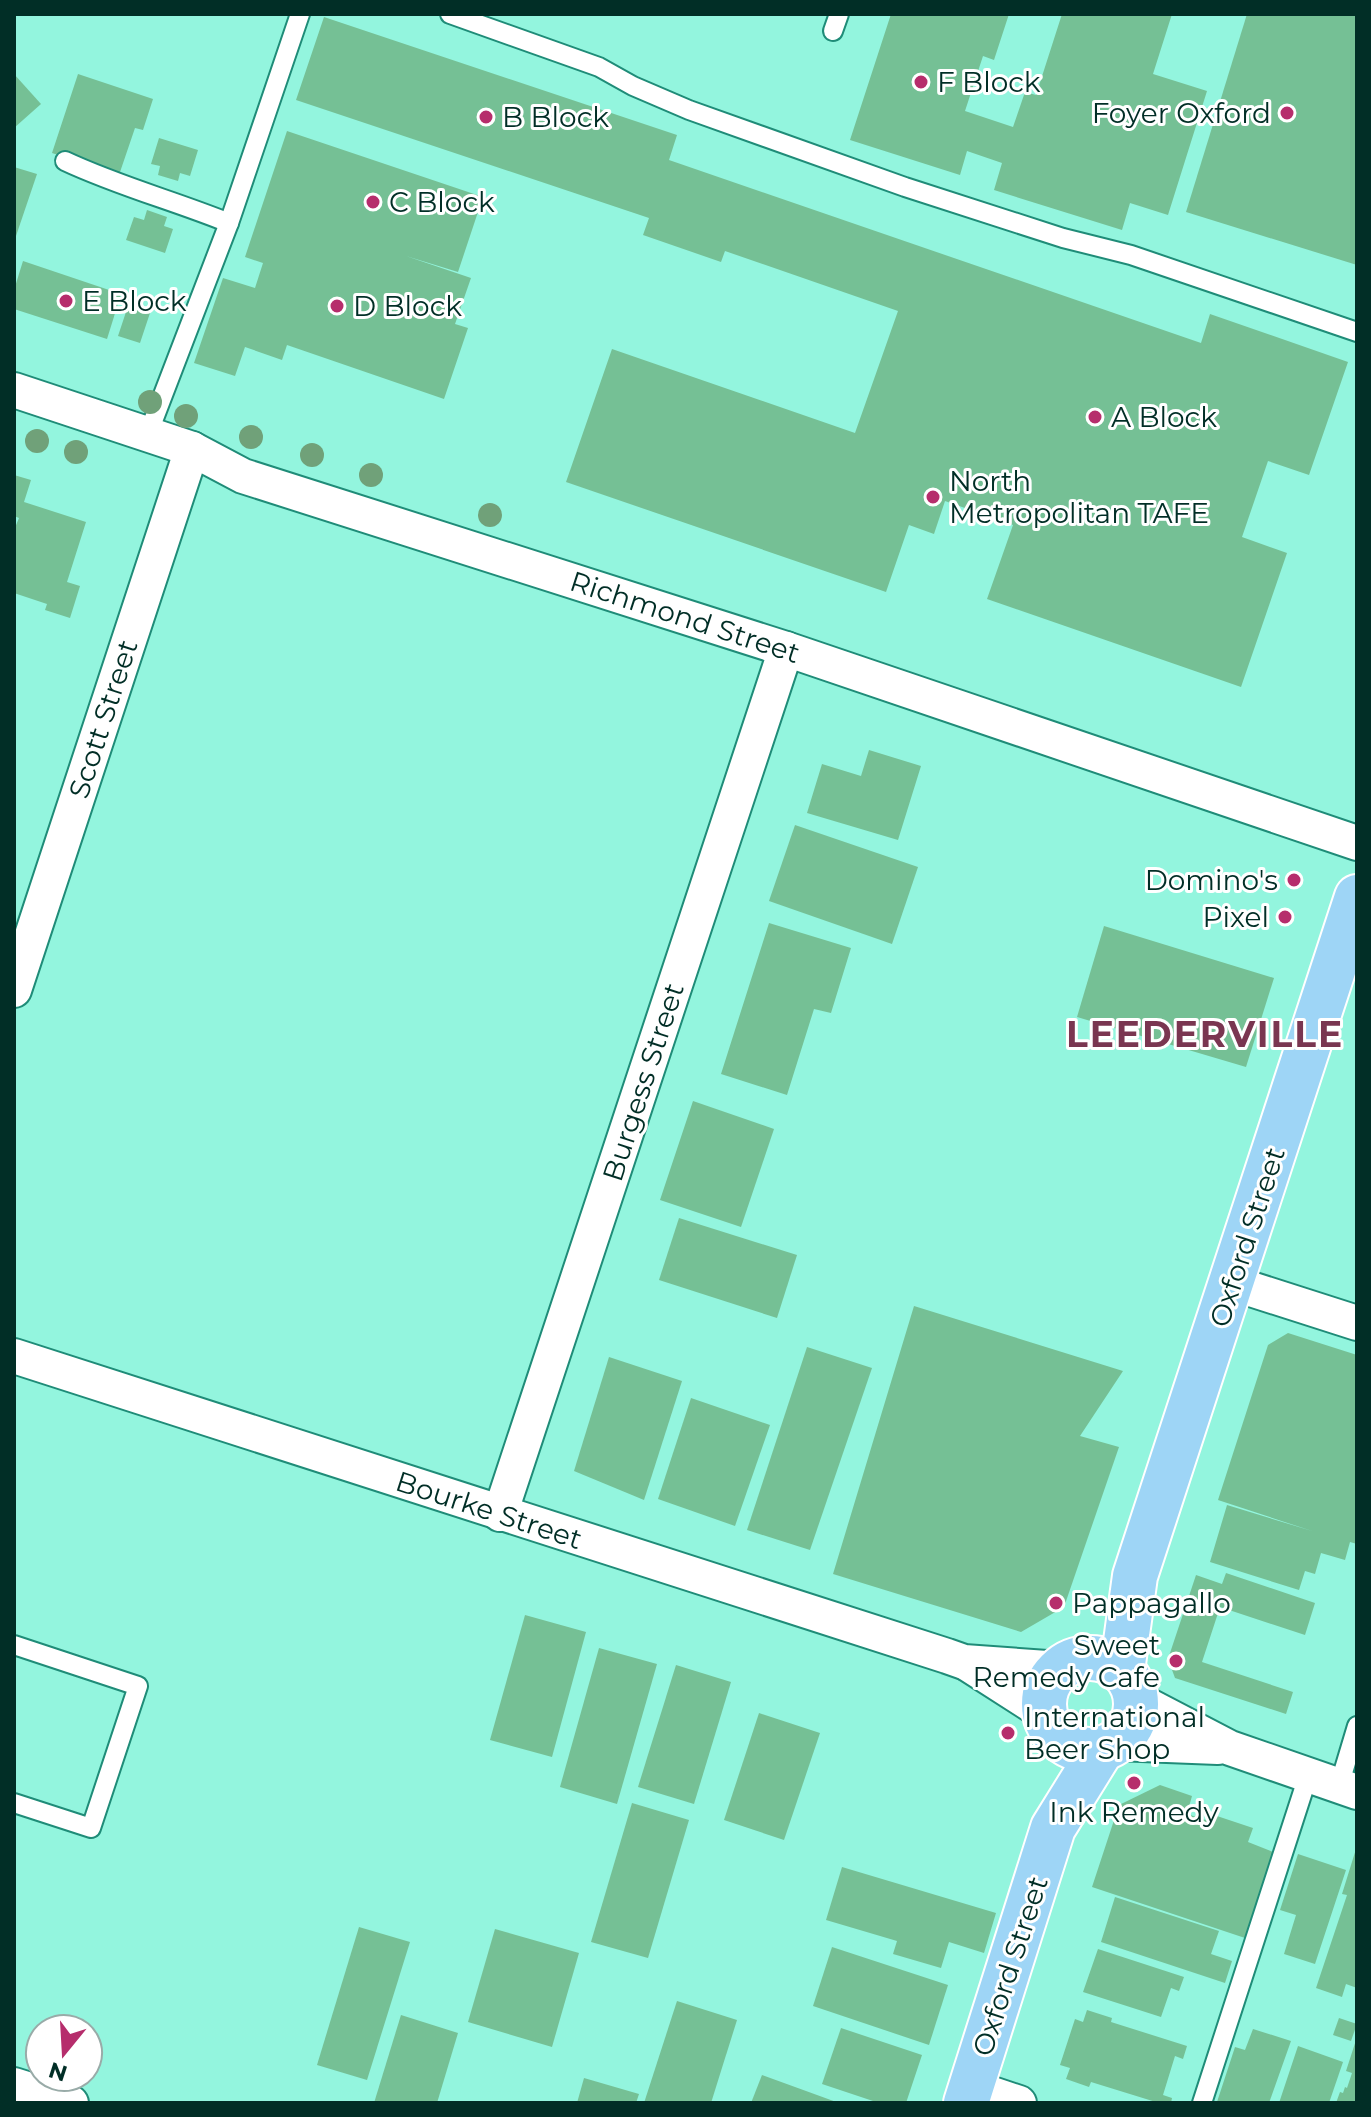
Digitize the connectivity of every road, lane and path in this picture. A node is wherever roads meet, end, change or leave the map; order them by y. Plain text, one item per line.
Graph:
1 (300, 14) edge
2 (450, 14) edge
3 (65, 161) dead end
4 (229, 223) junction
5 (1357, 332) edge
6 (14, 390) edge
7 (148, 434) junction
8 (192, 449) junction
9 (786, 649) junction
10 (1357, 843) edge
11 (1357, 897) edge
12 (14, 990) edge
13 (1232, 1283) junction
14 (1357, 1323) edge
15 (14, 1356) edge
16 (500, 1514) junction
17 (1135, 1576) junction
18 (14, 1645) edge
19 (964, 1662) junction
20 (1068, 1665) junction
21 (1129, 1685) junction
22 (1049, 1722) junction
23 (1357, 1726) edge
24 (1109, 1746) junction
25 (1230, 1748) junction
26 (1335, 1785) edge
27 (14, 1803) edge
28 (1053, 1828) junction
29 (14, 2085) edge
30 (969, 2095) edge
31 (71, 2103) edge
32 (1019, 2103) edge
33 (1202, 2103) edge

1 - 4 lane
2 - 5 lane
3 - 4 lane
4 - 7 lane
6 - 7 street, Richmond Street
7 - 8 street, Richmond Street
8 - 9 street, Richmond Street
8 - 12 street, Scott Street
9 - 10 street, Richmond Street
9 - 16 street, Burgess Street
11 - 13 main road, Oxford Street
13 - 14 street
13 - 17 main road, Oxford Street
15 - 16 street, Bourke Street
16 - 19 street, Bourke Street
17 - 20 main road, Oxford Street
17 - 21 main road, Oxford Street
18 - 27 lane
19 - 20 street, Bourke Street
19 - 22 street, Bourke Street
20 - 21 main road
20 - 22 main road
21 - 24 main road
21 - 25 street
22 - 24 main road
22 - 28 main road, Oxford Street
23 - 26 lane
24 - 25 street
24 - 28 main road, Oxford Street
25 - 26 street
26 - 33 lane
28 - 30 main road, Oxford Street
29 - 31 street
30 - 32 street

